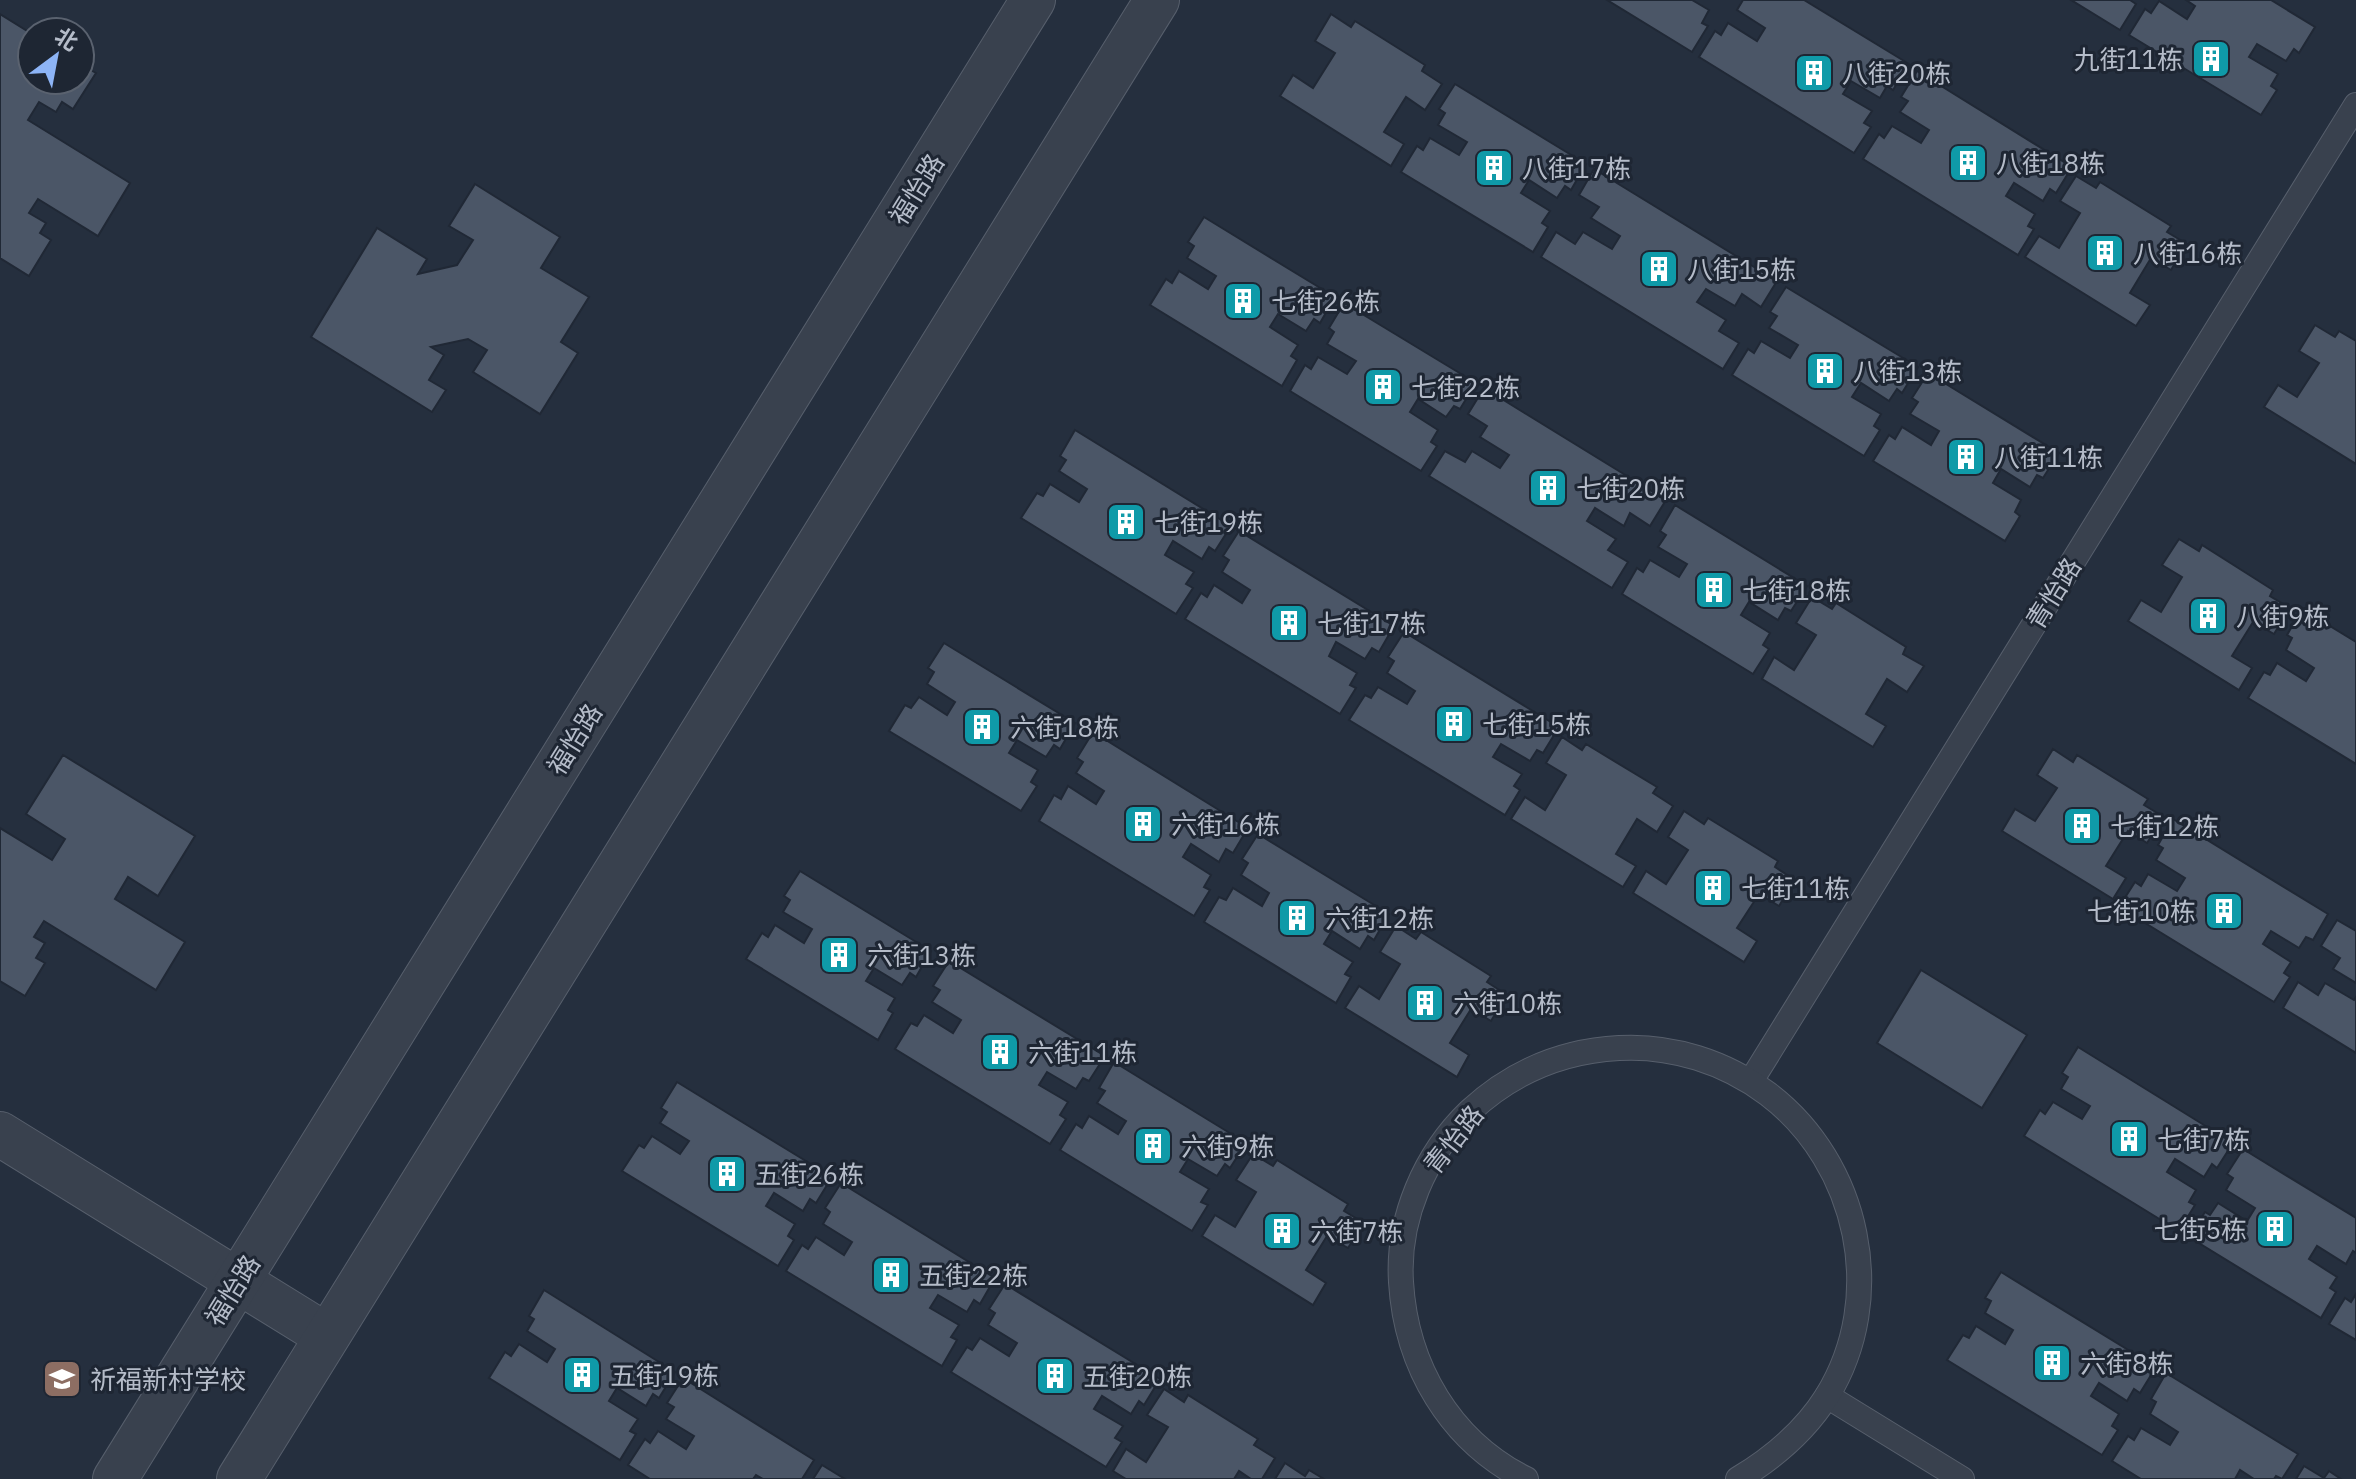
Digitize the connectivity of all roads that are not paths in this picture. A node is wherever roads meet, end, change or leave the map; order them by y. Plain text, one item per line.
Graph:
1 (1033, 0) edge
2 (1157, 0) edge
3 (2356, 105) edge
4 (1751, 1081) junction
5 (0, 1134) edge
6 (238, 1281) junction
7 (327, 1336) junction
8 (1827, 1396) junction
9 (1513, 1476) edge
10 (115, 1479) edge
11 (239, 1479) edge
12 (1738, 1479) edge
13 (1962, 1479) edge

1 - 6 street, 福怡路
2 - 7 street
3 - 4 lane, 青怡路
4 - 8 lane, 青怡路
4 - 9 lane, 青怡路
5 - 6 street
6 - 7 street
6 - 10 street, 福怡路
7 - 11 street
8 - 12 lane, 青怡路
8 - 13 lane

